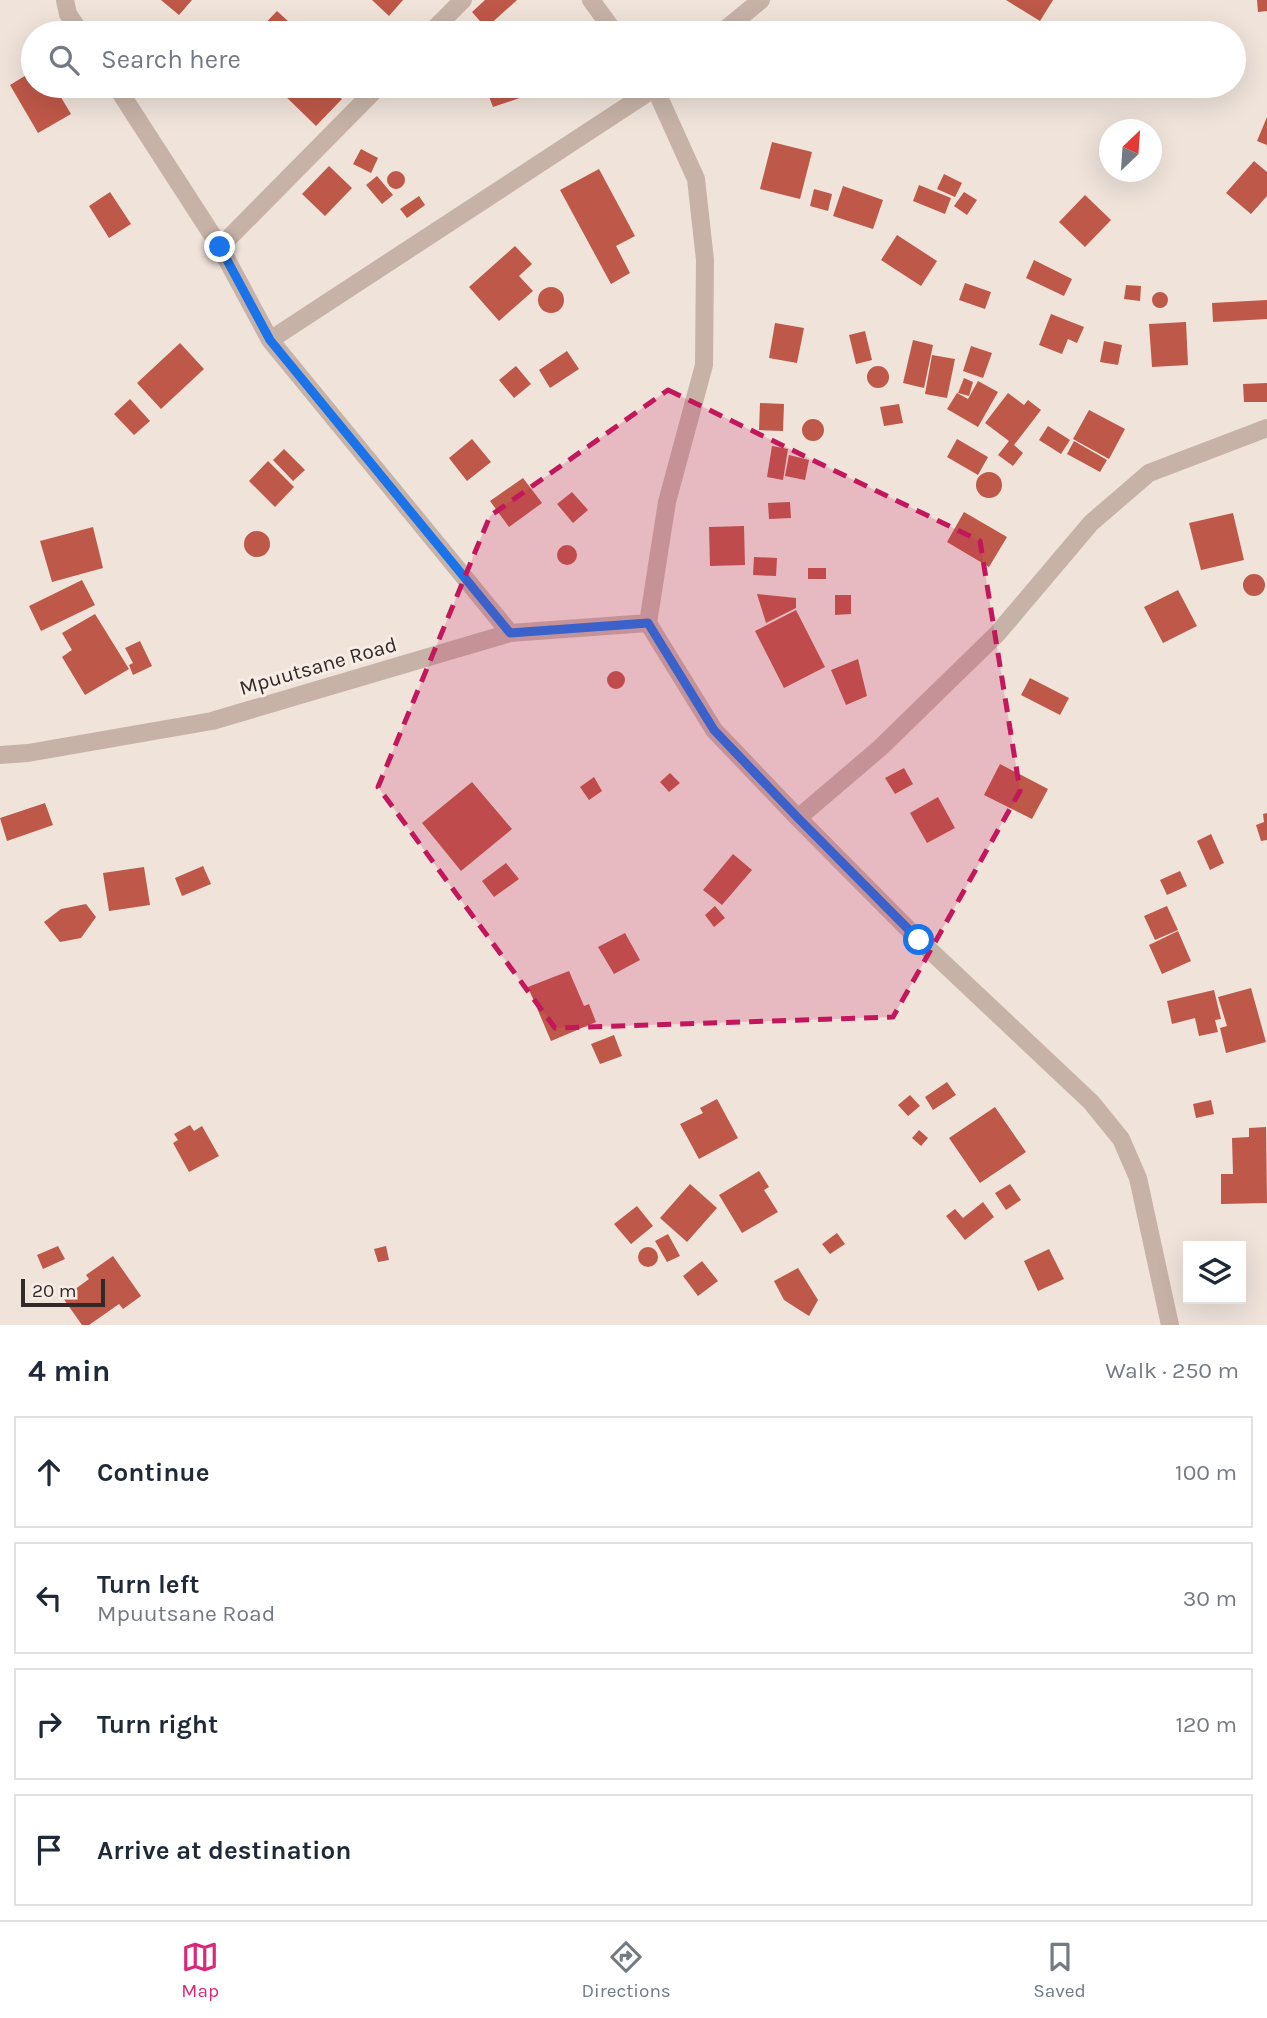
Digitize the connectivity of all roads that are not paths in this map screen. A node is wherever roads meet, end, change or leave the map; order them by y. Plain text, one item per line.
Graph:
1 (65, 0) edge
2 (463, 0) edge
3 (591, 0) edge
4 (761, 0) edge
5 (73, 21) edge
6 (442, 21) edge
7 (606, 21) edge
8 (736, 21) edge
9 (124, 98) edge
10 (367, 98) edge
11 (639, 98) edge
12 (661, 98) edge
13 (220, 247) junction
14 (270, 340) junction
15 (1267, 428) edge
16 (648, 623) junction
17 (510, 633) junction
18 (0, 755) edge
19 (798, 818) junction
20 (1170, 1325) edge

1 - 5 street
2 - 6 street
3 - 7 street
4 - 8 street
9 - 13 street
10 - 13 street
11 - 14 street
12 - 16 street
13 - 14 street
14 - 17 street
15 - 19 street
16 - 17 street, Mpuutsane Road
16 - 19 street
17 - 18 street, Mpuutsane Road
19 - 20 street

